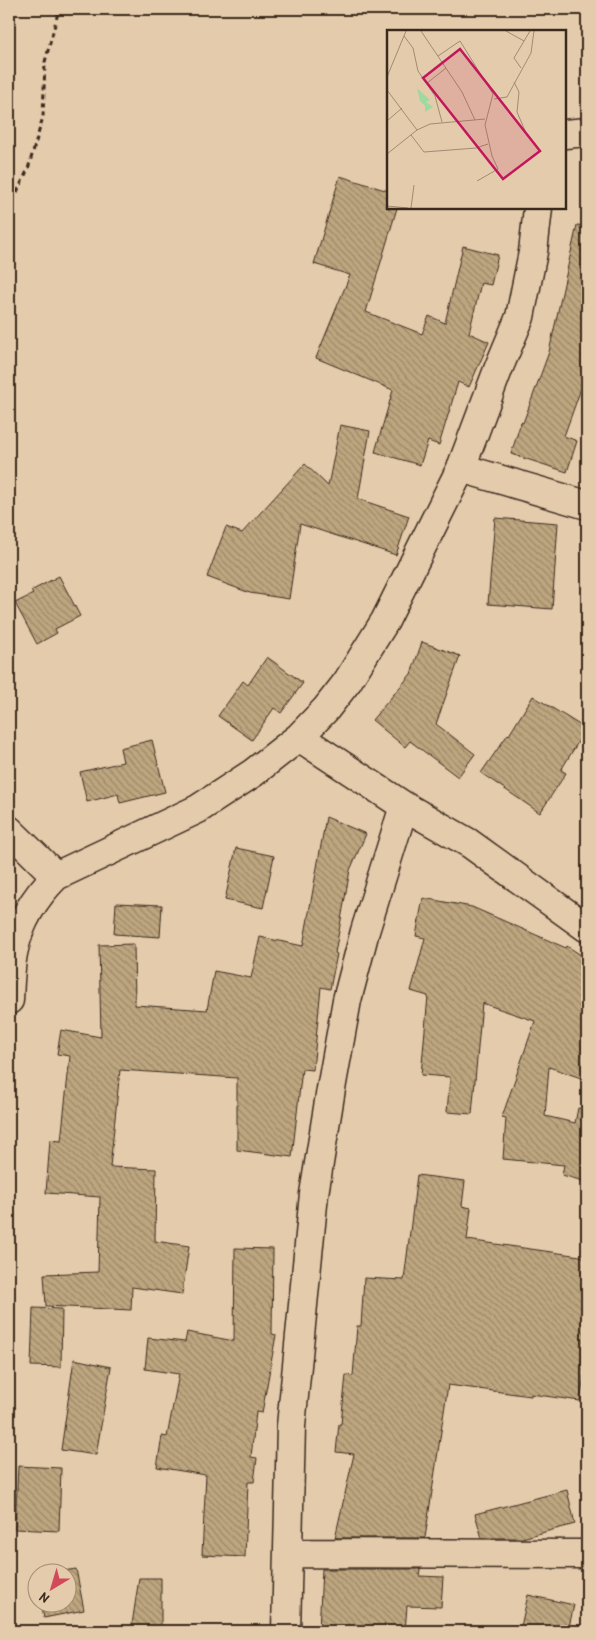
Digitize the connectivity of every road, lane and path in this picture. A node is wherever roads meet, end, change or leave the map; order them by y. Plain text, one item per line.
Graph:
1 (59, 9) edge
2 (587, 132) edge
3 (566, 134) edge
4 (9, 209) edge
5 (538, 209) edge
6 (461, 468) junction
7 (587, 505) edge
8 (299, 737) junction
9 (404, 806) junction
10 (9, 830) edge
11 (56, 876) junction
12 (587, 928) edge
13 (9, 1000) edge
14 (288, 1552) junction
15 (587, 1554) edge
16 (286, 1631) edge

1 - 4 path
2 - 3 street
5 - 6 street
6 - 7 street
6 - 8 street
8 - 9 street
8 - 11 street
9 - 12 street
9 - 14 street
10 - 11 street
11 - 13 street
14 - 15 street
14 - 16 street

